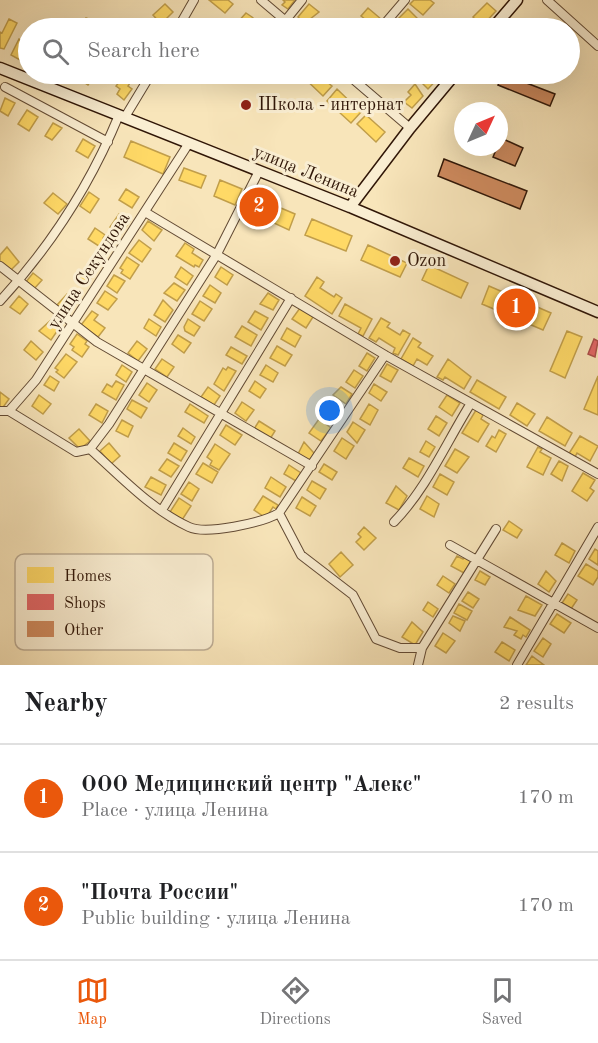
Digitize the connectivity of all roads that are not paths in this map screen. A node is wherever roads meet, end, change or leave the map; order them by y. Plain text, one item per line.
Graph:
1 (194, 0) edge
2 (261, 0) edge
3 (302, 0) edge
4 (405, 0) edge
5 (517, 0) edge
6 (547, 0) edge
7 (184, 18) edge
8 (282, 18) edge
9 (287, 18) edge
10 (390, 18) edge
11 (502, 18) edge
12 (567, 18) edge
13 (580, 30) edge
14 (598, 46) edge
15 (0, 68) edge
16 (18, 75) edge
17 (41, 84) edge
18 (144, 84) edge
19 (359, 84) edge
20 (447, 84) edge
21 (5, 87) dead end
22 (122, 116) junction
23 (410, 128) junction
24 (108, 142) junction
25 (189, 143) junction
26 (259, 171) junction
27 (350, 207) junction
28 (145, 212) junction
29 (217, 254) junction
30 (0, 266) edge
31 (18, 280) junction
32 (291, 298) junction
33 (0, 300) edge
34 (598, 312) edge
35 (74, 322) junction
36 (385, 355) junction
37 (144, 369) junction
38 (471, 403) junction
39 (4, 411) edge
40 (221, 414) junction
41 (90, 449) junction
42 (312, 466) junction
43 (598, 474) edge
44 (162, 510) junction
45 (279, 513) junction
46 (394, 522) dead end
47 (598, 527) edge
48 (496, 529) dead end
49 (450, 544) dead end
50 (477, 558) junction
51 (554, 601) junction
52 (598, 628) edge
53 (422, 648) junction
54 (418, 665) edge
55 (517, 665) edge

1 - 7 street
2 - 8 street
3 - 9 street
4 - 10 street
5 - 11 main road
6 - 12 street
13 - 14 street
15 - 16 main road, улица Ленина
17 - 22 main road, улица Ленина
18 - 22 street
19 - 23 street
20 - 23 main road
21 - 24 street
22 - 24 street
22 - 25 main road, улица Ленина
23 - 27 main road
24 - 31 street
25 - 26 main road, улица Ленина
25 - 28 street, улица Секундова
26 - 27 main road, улица Ленина
26 - 29 street
27 - 34 main road, улица Ленина
28 - 29 street
28 - 35 street, улица Секундова
29 - 32 street
29 - 37 street
30 - 31 street
31 - 33 street
31 - 35 street
32 - 36 street
32 - 40 street
35 - 37 street
35 - 39 street, улица Секундова
36 - 38 street
36 - 42 street
37 - 40 street
37 - 41 street
38 - 43 street
38 - 46 street
39 - 41 street
40 - 42 street
40 - 44 street
41 - 44 street
42 - 45 street
44 - 45 street
45 - 53 street
47 - 51 street
48 - 50 street
49 - 50 street
50 - 51 street
50 - 53 street
51 - 52 street
51 - 55 street
53 - 54 street

